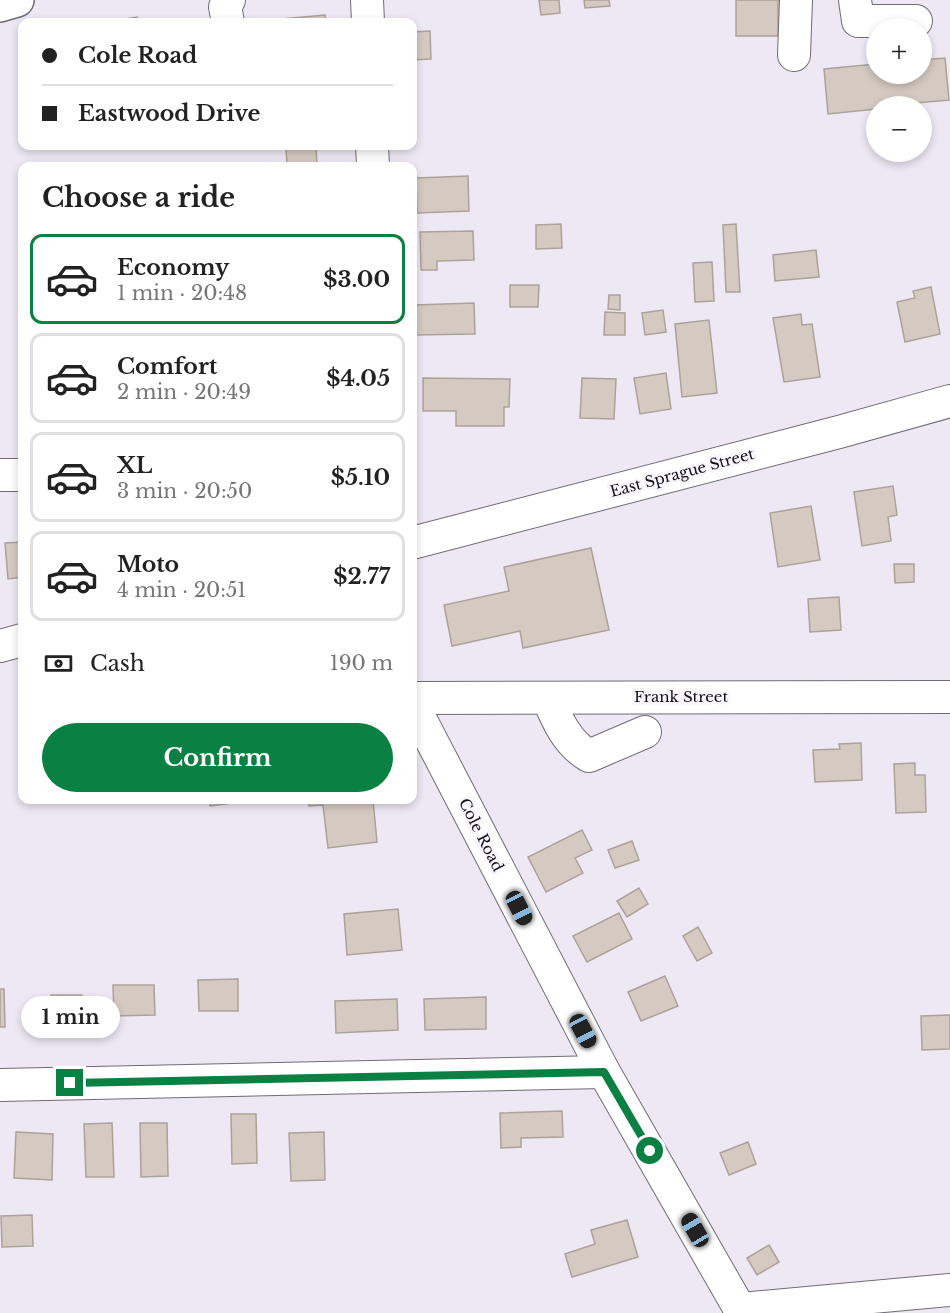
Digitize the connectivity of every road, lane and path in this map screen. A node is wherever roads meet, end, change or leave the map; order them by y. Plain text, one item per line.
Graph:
1 (17, 0) edge
2 (229, 0) edge
3 (367, 0) edge
4 (796, 0) edge
5 (855, 0) edge
6 (0, 5) edge
7 (227, 18) edge
8 (368, 18) edge
9 (866, 21) edge
10 (794, 55) dead end
11 (950, 400) edge
12 (0, 475) edge
13 (18, 475) edge
14 (417, 542) edge
15 (18, 641) edge
16 (0, 646) edge
17 (950, 697) edge
18 (548, 698) junction
19 (417, 700) edge
20 (417, 710) edge
21 (645, 732) dead end
22 (604, 1072) junction
23 (0, 1085) edge
24 (950, 1290) edge
25 (741, 1311) edge

1 - 6 main road
2 - 7 street
3 - 8 street
4 - 10 street
5 - 9 street
11 - 14 street, East Sprague Street
12 - 13 street
15 - 16 street
17 - 18 street, Frank Street
18 - 19 street, Frank Street
18 - 21 street
20 - 22 street, Cole Road
22 - 23 street
22 - 25 street, Cole Road
24 - 25 street

